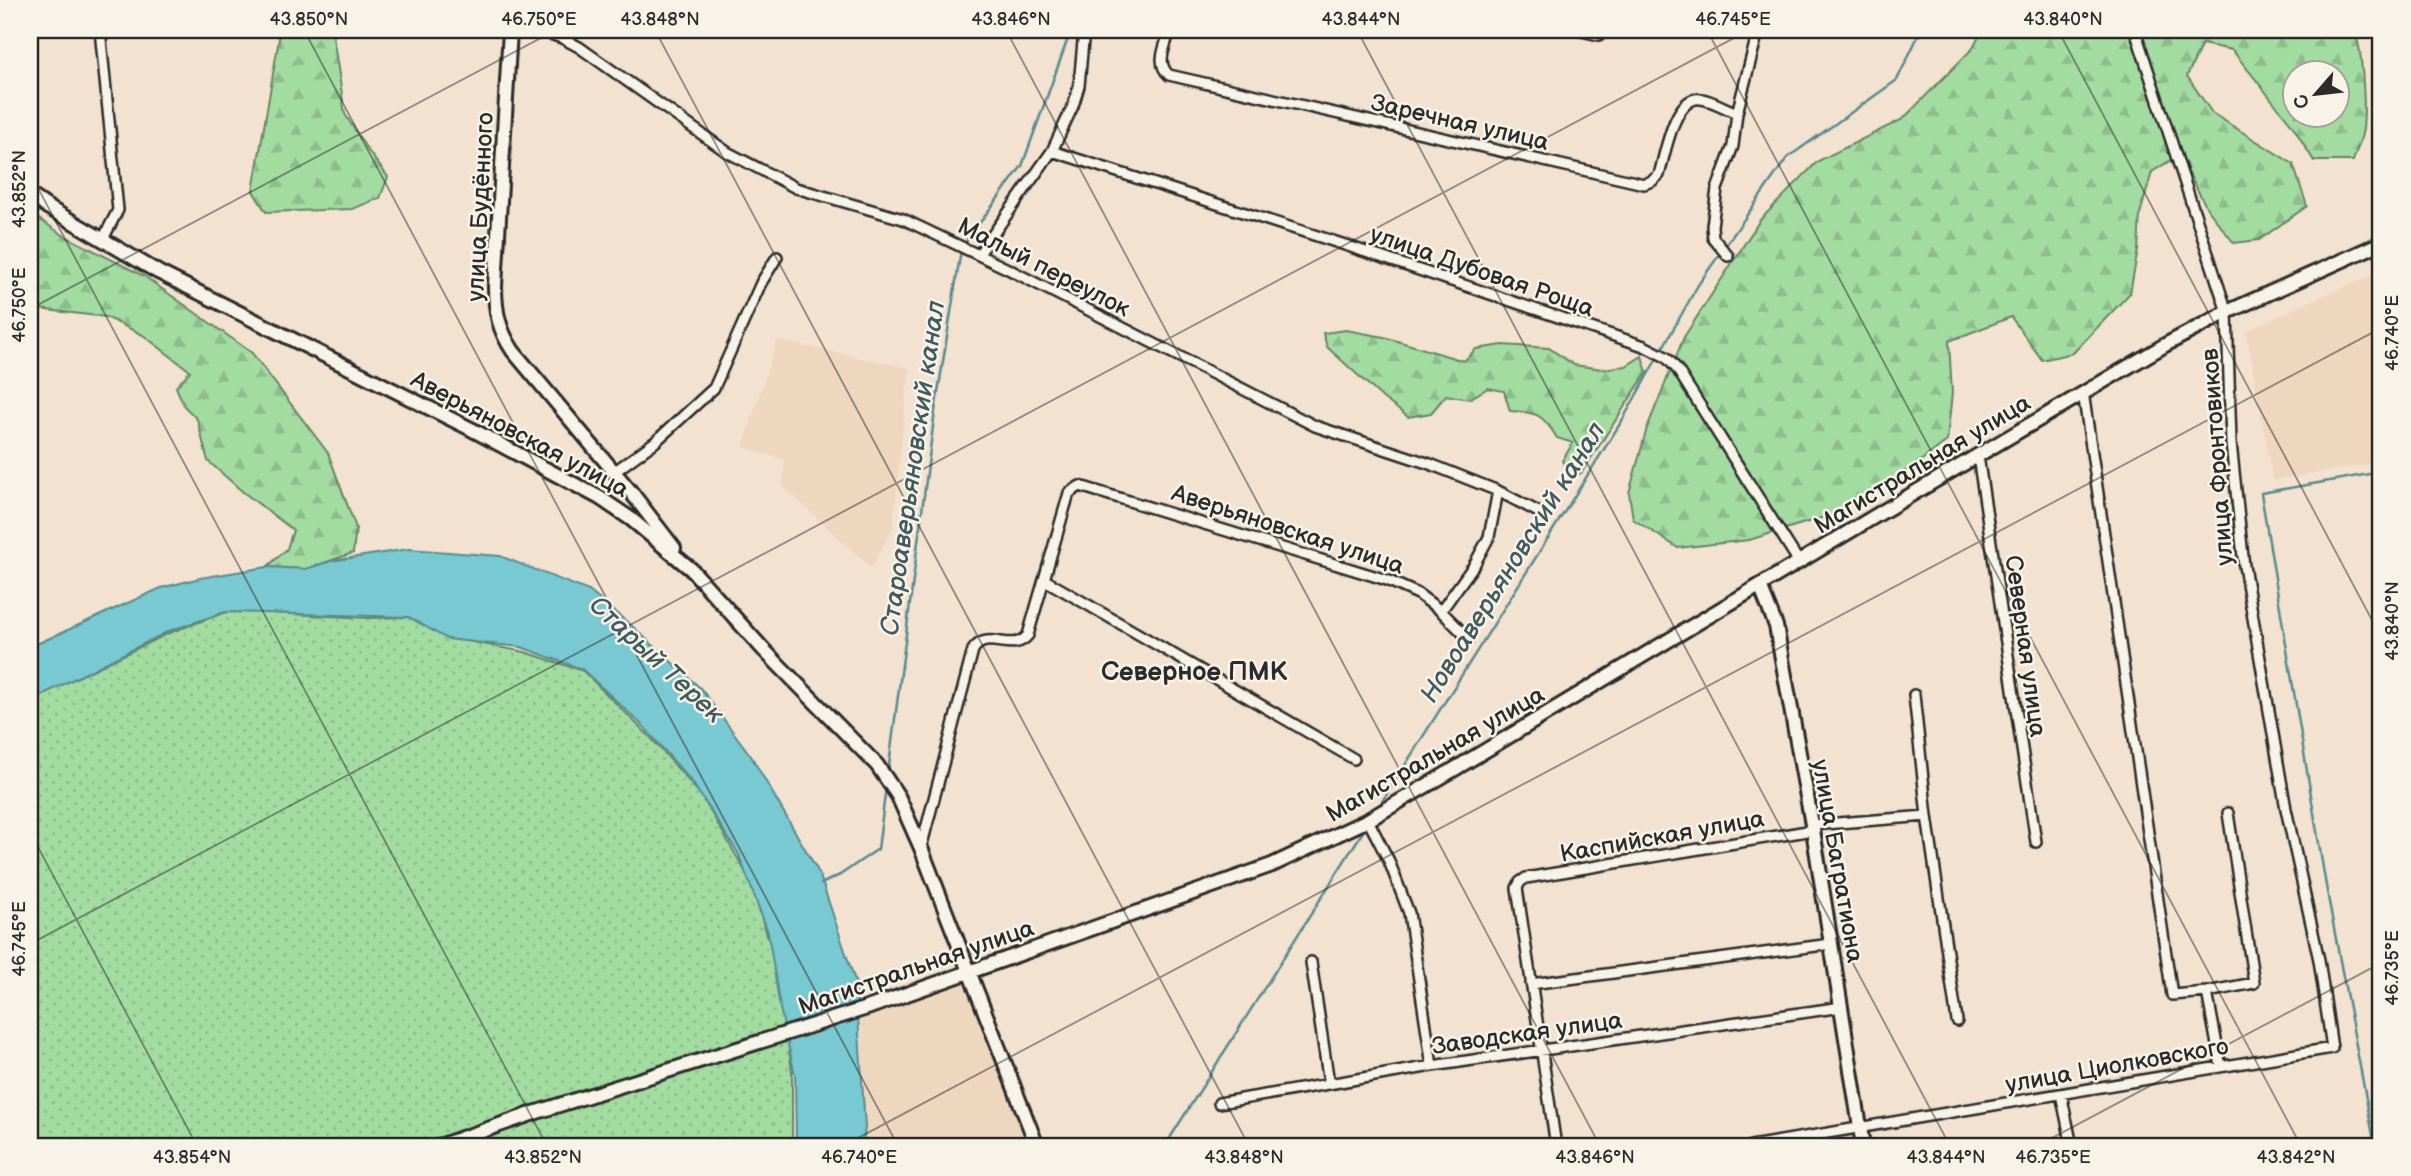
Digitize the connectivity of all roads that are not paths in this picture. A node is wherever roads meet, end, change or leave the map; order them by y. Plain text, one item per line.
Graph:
1 (100, 30) edge
2 (510, 30) edge
3 (538, 30) edge
4 (1084, 30) edge
5 (1170, 30) edge
6 (1577, 30) edge
7 (1760, 30) edge
8 (2134, 30) edge
9 (1598, 35) dead end
10 (1737, 113) junction
11 (1052, 151) junction
12 (30, 195) edge
13 (103, 239) junction
14 (2381, 243) edge
15 (979, 254) junction
16 (1728, 256) dead end
17 (777, 257) dead end
18 (2227, 312) junction
19 (2083, 393) junction
20 (1978, 456) junction
21 (614, 472) junction
22 (1498, 491) junction
23 (1546, 516) dead end
24 (1799, 562) junction
25 (692, 570) junction
26 (1045, 580) junction
27 (1760, 586) junction
28 (1441, 611) junction
29 (1469, 639) dead end
30 (1914, 695) dead end
31 (1354, 759) dead end
32 (2228, 813) dead end
33 (1927, 816) junction
34 (1368, 820) junction
35 (1812, 827) junction
36 (2036, 842) dead end
37 (921, 848) junction
38 (2303, 891) joint
39 (1831, 944) junction
40 (1311, 962) dead end
41 (968, 972) junction
42 (1531, 984) junction
43 (2207, 992) junction
44 (1842, 1007) junction
45 (1957, 1021) dead end
46 (1541, 1050) junction
47 (1432, 1066) junction
48 (2221, 1066) junction
49 (1329, 1083) junction
50 (2061, 1094) junction
51 (1219, 1103) dead end
52 (1860, 1129) junction
53 (439, 1146) edge
54 (1037, 1146) edge
55 (1556, 1146) edge
56 (1751, 1146) edge
57 (1863, 1146) edge
58 (2072, 1146) edge

1 - 13 street
2 - 21 street, улица Будённого
3 - 15 street, Малый переулок
4 - 11 street
5 - 10 street, Заречная улица
6 - 9 street
7 - 10 street
8 - 18 street, улица Фронтовиков
10 - 16 street
11 - 15 street
11 - 24 street, улица Дубовая Роща
12 - 13 street, Аверьяновская улица
13 - 25 street, Аверьяновская улица
14 - 18 street, Магистральная улица
15 - 22 street, Малый переулок
17 - 21 street
18 - 19 street, Магистральная улица
18 - 38 street, улица Фронтовиков
19 - 20 street, Магистральная улица
19 - 43 street
20 - 24 street, Магистральная улица
20 - 36 street, Северная улица
21 - 25 street, улица Будённого
22 - 23 street, Малый переулок
22 - 28 street
24 - 27 street, Магистральная улица
25 - 37 street, Аверьяновская улица
26 - 28 street, Аверьяновская улица
26 - 31 street
26 - 37 street
27 - 34 street, Магистральная улица
27 - 35 street, улица Багратиона
28 - 29 street, Аверьяновская улица
30 - 33 street
32 - 43 street
33 - 35 street, Каспийская улица
33 - 45 street
34 - 41 street, Магистральная улица
34 - 47 street
35 - 39 street, улица Багратиона
35 - 42 street, Каспийская улица
37 - 41 street, Аверьяновская улица
38 - 48 street, улица Циолковского
39 - 42 street, Заводская улица
39 - 44 street, улица Багратиона
40 - 49 street
41 - 53 street, Магистральная улица
41 - 54 street, Аверьяновская улица
42 - 46 street
43 - 48 street
44 - 46 street, Заводская улица
44 - 52 street, улица Багратиона
46 - 47 street, Заводская улица
46 - 55 street
47 - 49 street, Заводская улица
48 - 50 street, улица Циолковского
49 - 51 street, Заводская улица
50 - 52 street, улица Циолковского
50 - 58 street
52 - 56 street, улица Циолковского
52 - 57 street, улица Багратиона

